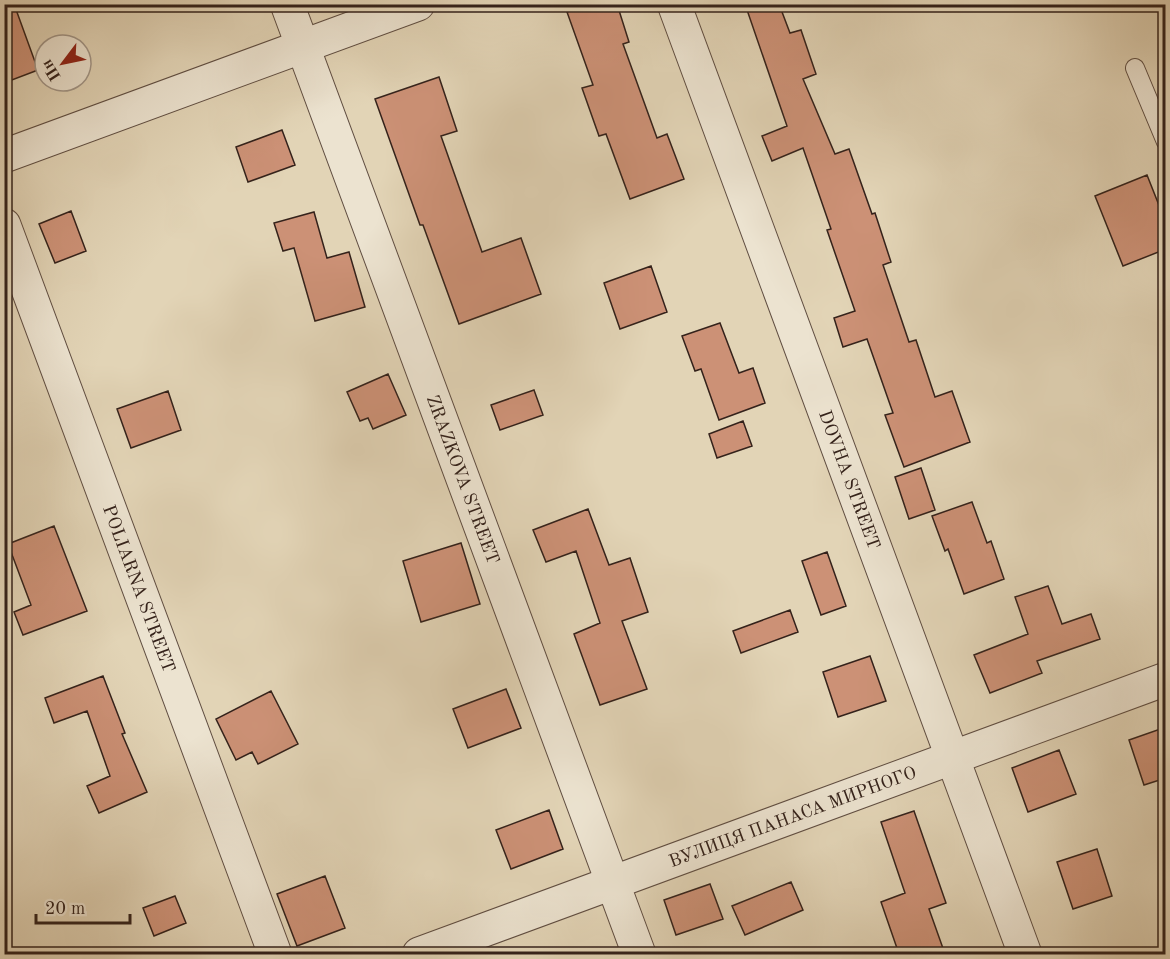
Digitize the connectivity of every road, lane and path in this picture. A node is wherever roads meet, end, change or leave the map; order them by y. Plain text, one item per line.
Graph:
1 (287, 4) edge
2 (418, 4) edge
3 (674, 4) edge
4 (303, 47) junction
5 (1135, 68) dead end
6 (1166, 142) edge
7 (4, 156) edge
8 (4, 225) edge
9 (1166, 679) edge
10 (952, 758) junction
11 (613, 883) junction
12 (275, 954) edge
13 (419, 954) edge
14 (639, 954) edge
15 (1025, 954) edge

1 - 4 street, ZRAZKOVA STREET
2 - 4 street
3 - 10 street, DOVHA STREET
4 - 7 street
4 - 11 street, ZRAZKOVA STREET
5 - 6 lane
8 - 12 street, POLIARNA STREET
9 - 10 street, ВУЛИЦЯ ПАНАСА МИРНОГО
10 - 11 street, ВУЛИЦЯ ПАНАСА МИРНОГО
10 - 15 street, DOVHA STREET
11 - 13 street, ВУЛИЦЯ ПАНАСА МИРНОГО
11 - 14 street, ZRAZKOVA STREET

